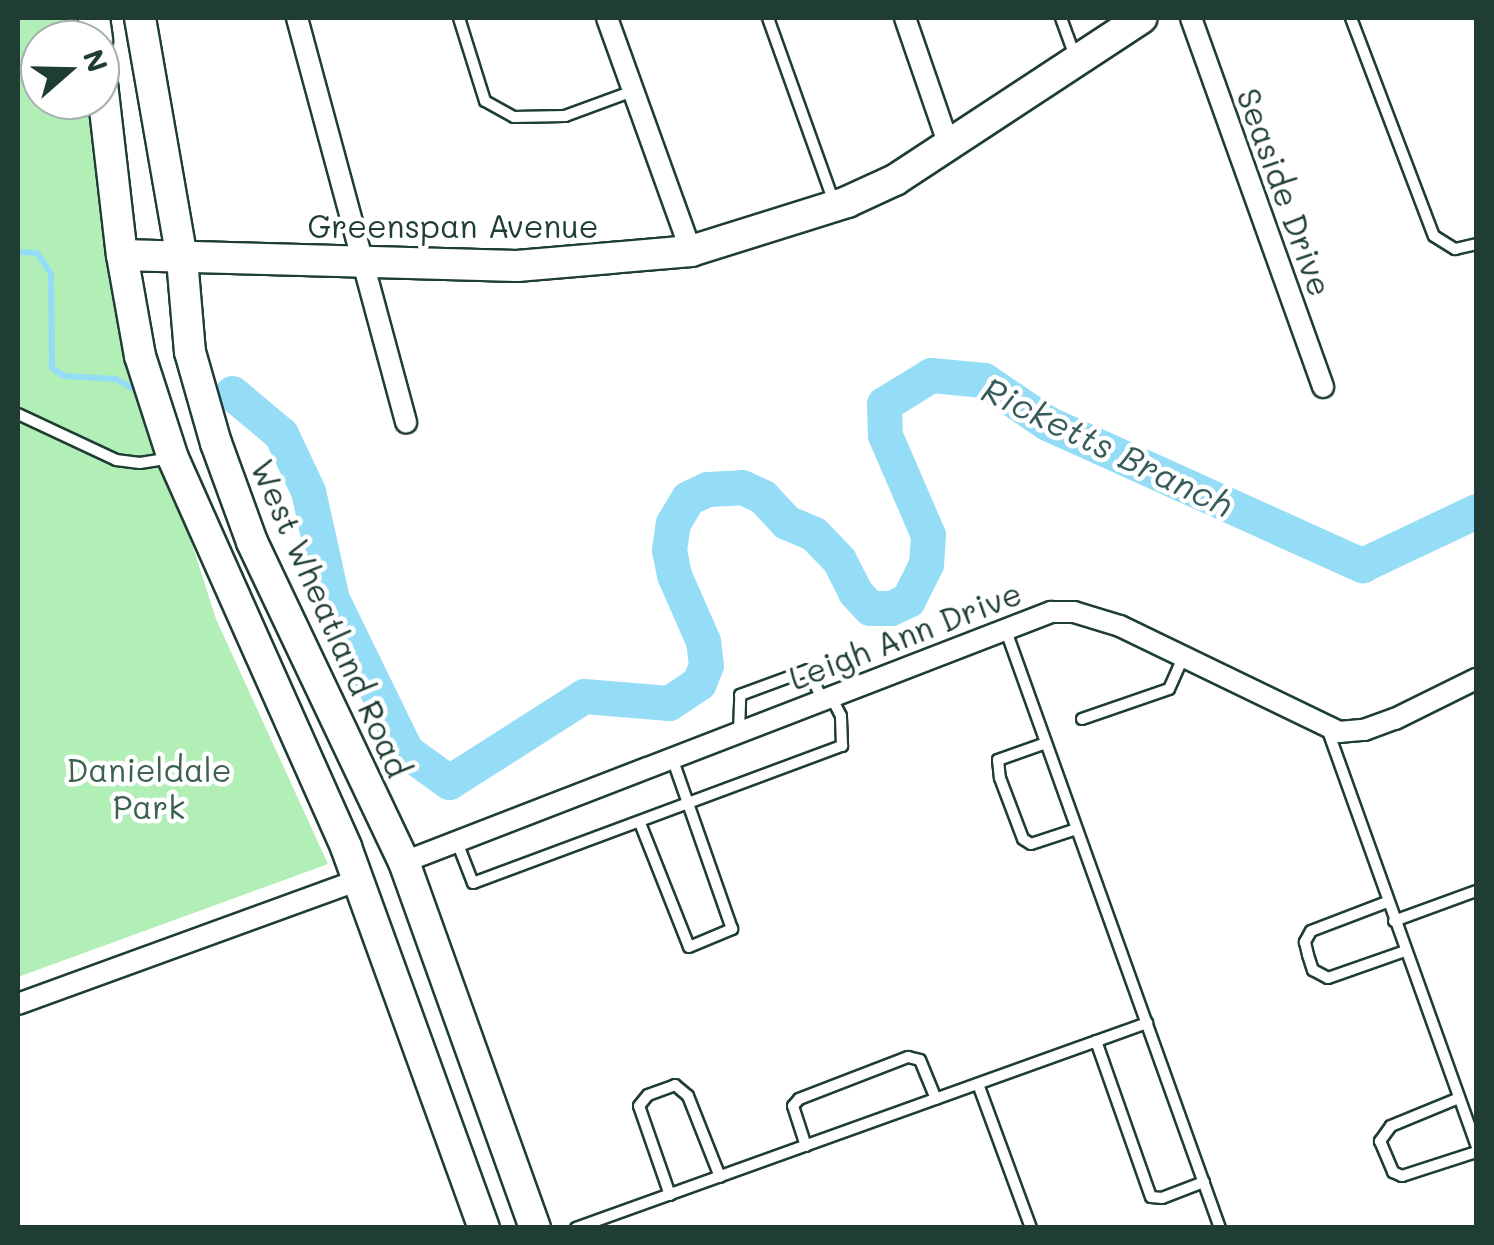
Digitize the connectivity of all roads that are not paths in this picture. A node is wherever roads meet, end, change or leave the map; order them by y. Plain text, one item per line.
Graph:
1 (140, 18) edge
2 (297, 18) edge
3 (459, 18) edge
4 (607, 18) edge
5 (768, 18) edge
6 (904, 18) edge
7 (1061, 18) edge
8 (1142, 18) edge
9 (1190, 18) edge
10 (1351, 18) edge
11 (1077, 60) junction
12 (634, 91) junction
13 (106, 120) edge
14 (949, 146) junction
15 (836, 206) junction
16 (1476, 244) edge
17 (691, 251) junction
18 (122, 256) junction
19 (182, 259) junction
20 (362, 260) junction
21 (1323, 387) dead end
22 (18, 414) edge
23 (406, 424) dead end
24 (216, 443) junction
25 (173, 458) junction
26 (1005, 628) junction
27 (1183, 658) junction
28 (1476, 678) edge
29 (827, 697) junction
30 (1082, 719) dead end
31 (1328, 728) junction
32 (739, 732) junction
33 (1046, 744) junction
34 (672, 758) junction
35 (690, 805) junction
36 (640, 823) junction
37 (1077, 829) junction
38 (457, 841) junction
39 (404, 862) junction
40 (358, 880) junction
41 (1476, 890) edge
42 (1387, 902) junction
43 (1394, 921) junction
44 (1405, 951) junction
45 (18, 1004) edge
46 (1147, 1023) junction
47 (1096, 1042) junction
48 (978, 1084) junction
49 (1460, 1098) junction
50 (936, 1099) junction
51 (1476, 1145) edge
52 (806, 1146) junction
53 (1476, 1152) edge
54 (720, 1177) junction
55 (1204, 1182) junction
56 (670, 1195) junction
57 (484, 1228) edge
58 (535, 1228) edge
59 (576, 1228) edge
60 (1031, 1228) edge
61 (1220, 1228) edge

1 - 19 main road, West Wheatland Road
2 - 20 street
3 - 12 lane
4 - 12 street
5 - 15 lane
6 - 14 street
7 - 11 lane
8 - 11 main road, Greenspan Avenue
9 - 21 street, Seaside Drive
10 - 16 lane
11 - 14 main road, Greenspan Avenue
12 - 17 street
13 - 18 main road
14 - 15 main road, Greenspan Avenue
15 - 17 main road, Greenspan Avenue
17 - 20 main road, Greenspan Avenue
18 - 19 main road, Greenspan Avenue
18 - 25 main road
19 - 20 main road, Greenspan Avenue
19 - 24 main road, West Wheatland Road
20 - 23 street
22 - 25 lane
24 - 25 main road
24 - 39 main road, West Wheatland Road
25 - 40 main road
26 - 27 street, Leigh Ann Drive
26 - 29 street, Leigh Ann Drive
26 - 33 lane
27 - 30 lane
27 - 31 street, Leigh Ann Drive
28 - 31 street
29 - 32 street, Leigh Ann Drive
29 - 32 lane
29 - 35 lane
31 - 42 lane
32 - 34 street, Leigh Ann Drive
33 - 37 lane
33 - 37 lane
34 - 35 lane
34 - 38 street, Leigh Ann Drive
35 - 36 lane
35 - 36 lane
36 - 38 lane
37 - 46 lane
38 - 39 street, Leigh Ann Drive
39 - 40 main road
39 - 58 main road, West Wheatland Road
40 - 45 street
40 - 57 main road
41 - 43 lane
42 - 43 lane
42 - 44 lane
43 - 44 lane
44 - 49 lane
46 - 47 lane
46 - 55 lane
47 - 48 lane
47 - 55 lane
48 - 50 lane
48 - 60 lane
49 - 51 lane
49 - 53 lane
50 - 52 lane
50 - 52 lane
52 - 54 lane
54 - 56 lane
54 - 56 lane
55 - 61 lane
56 - 59 lane

